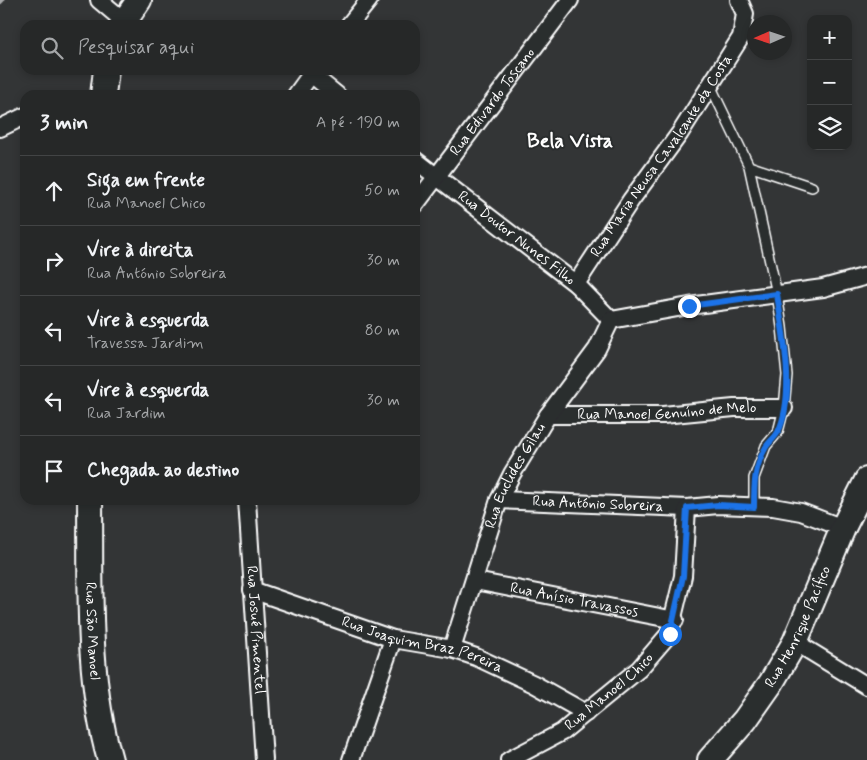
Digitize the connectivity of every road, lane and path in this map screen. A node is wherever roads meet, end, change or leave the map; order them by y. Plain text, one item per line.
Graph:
1 (99, 0) edge
2 (139, 0) edge
3 (368, 0) edge
4 (570, 0) edge
5 (739, 0) edge
6 (120, 20) edge
7 (125, 20) edge
8 (353, 20) edge
9 (105, 75) edge
10 (311, 75) edge
11 (316, 75) edge
12 (710, 85) junction
13 (104, 90) edge
14 (300, 90) edge
15 (332, 90) edge
16 (20, 118) edge
17 (0, 128) edge
18 (420, 164) edge
19 (749, 166) junction
20 (436, 178) junction
21 (812, 187) dead end
22 (420, 199) edge
23 (867, 276) edge
24 (576, 284) junction
25 (777, 294) junction
26 (611, 320) junction
27 (784, 408) junction
28 (548, 415) junction
29 (867, 480) edge
30 (499, 500) junction
31 (90, 505) edge
32 (247, 505) edge
33 (754, 507) junction
34 (687, 508) junction
35 (843, 528) junction
36 (475, 581) junction
37 (252, 590) junction
38 (674, 620) junction
39 (392, 639) junction
40 (795, 642) junction
41 (452, 649) junction
42 (867, 686) edge
43 (586, 713) junction
44 (110, 760) edge
45 (264, 760) edge
46 (351, 760) edge
47 (510, 760) edge
48 (711, 760) edge

1 - 6 street
2 - 7 main road
3 - 8 street
4 - 20 street, Rua Edivardo Toscano
5 - 12 street, Rua Maria Neusa Cavalcante da Costa
9 - 13 main road
10 - 14 street
11 - 15 street
12 - 19 lane
12 - 24 street, Rua Maria Neusa Cavalcante da Costa
16 - 17 street
18 - 20 street, Rua Doutor Nunes Filho
19 - 21 lane
19 - 25 lane
20 - 22 street, Rua Edivardo Toscano
20 - 24 street, Rua Doutor Nunes Filho
23 - 25 street
24 - 26 street, Rua Doutor Nunes Filho
25 - 26 street
25 - 27 lane
26 - 28 street, Rua Euclides Gilau
27 - 28 street, Rua Manoel Genuíno de Melo
27 - 33 lane
28 - 30 street, Rua Euclides Gilau
29 - 35 main road, Rua Henrique Pacífico
30 - 34 street, Rua António Sobreira
30 - 36 street, Rua Euclides Gilau
31 - 44 main road, Rua São Manoel
32 - 37 street, Rua Josué Pimentel
33 - 34 street, Rua António Sobreira
33 - 35 street, Rua António Sobreira
34 - 38 street, Rua Manoel Chico
35 - 40 main road, Rua Henrique Pacífico
36 - 38 street, Rua Anísio Travassos
36 - 41 street, Rua Euclides Gilau
37 - 39 street, Rua Joaquim Braz Pereira
37 - 45 street, Rua Josué Pimentel
38 - 43 street, Rua Manoel Chico
39 - 41 street, Rua Joaquim Braz Pereira
39 - 46 street
40 - 42 street
40 - 48 main road, Rua Henrique Pacífico
41 - 43 street, Rua Joaquim Braz Pereira
43 - 47 street, Rua Manoel Chico

